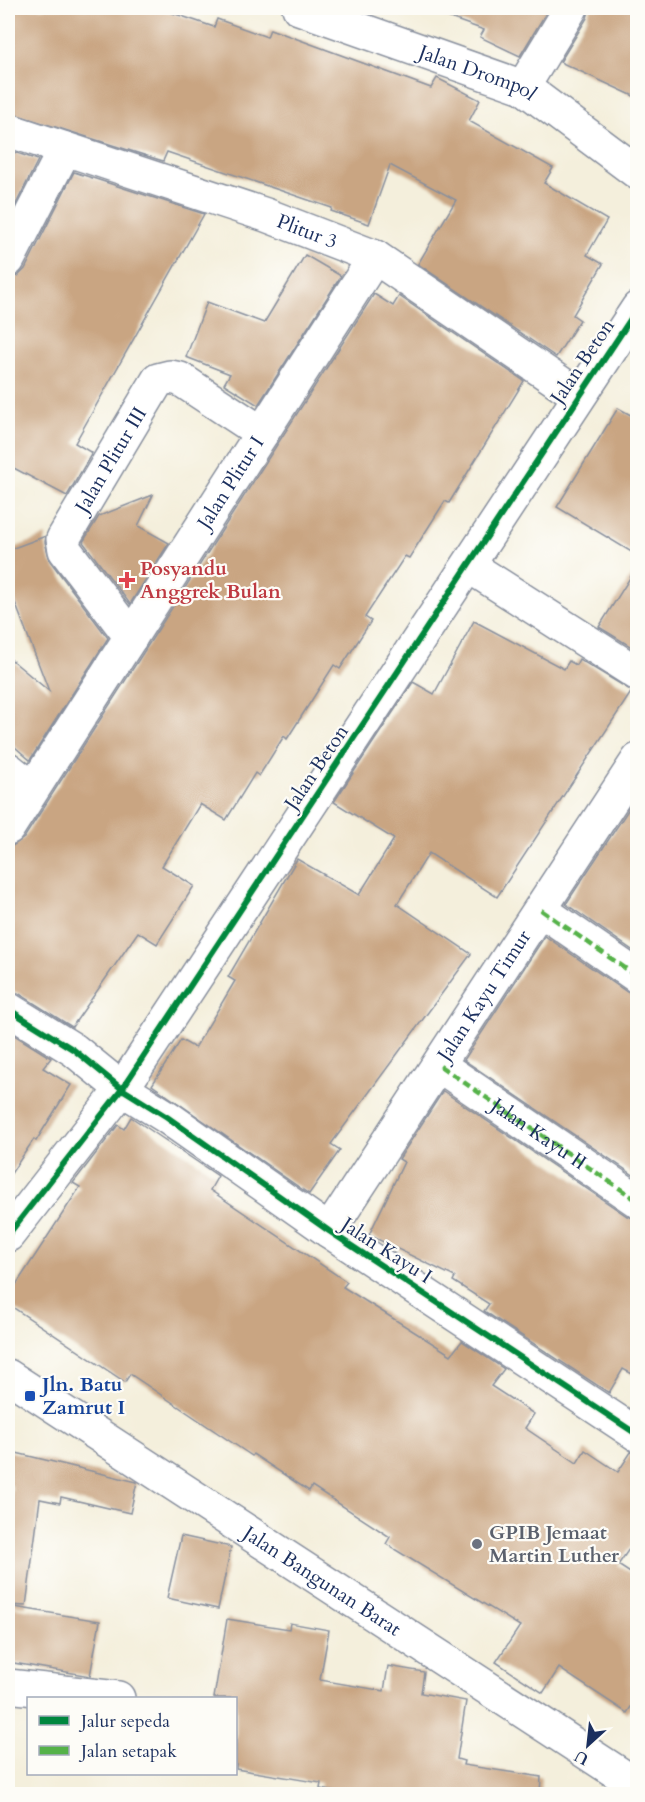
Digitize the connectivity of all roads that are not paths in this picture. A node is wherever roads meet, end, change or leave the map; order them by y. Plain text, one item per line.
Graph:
1 (299, 8) edge
2 (571, 8) edge
3 (523, 87) junction
4 (8, 130) edge
5 (65, 149) junction
6 (638, 173) edge
7 (375, 257) junction
8 (8, 260) edge
9 (638, 308) edge
10 (578, 395) junction
11 (262, 433) junction
12 (469, 566) junction
13 (131, 637) junction
14 (638, 674) edge
15 (638, 760) edge
16 (20, 779) edge
17 (8, 828) edge
18 (541, 910) junction
19 (638, 977) edge
20 (8, 1009) edge
21 (440, 1066) junction
22 (122, 1089) junction
23 (638, 1201) edge
24 (329, 1232) junction
25 (8, 1234) edge
26 (8, 1376) edge
27 (638, 1435) edge
28 (8, 1686) edge
29 (109, 1697) edge
30 (638, 1786) edge

1 - 3 street, Jalan Drompol
2 - 3 street
3 - 6 street, Jalan Drompol
4 - 5 street, Plitur 3
5 - 7 street, Plitur 3
5 - 8 street
7 - 10 street, Plitur 3
7 - 11 street, Jalan Plitur I
9 - 10 street, Jalan Beton
10 - 12 street, Jalan Beton
11 - 13 street, Jalan Plitur I
11 - 13 street, Jalan Plitur III
12 - 14 street
12 - 22 street, Jalan Beton
13 - 16 street, Jalan Plitur I
15 - 18 street, Jalan Kayu Timur
16 - 17 street, Jalan Plitur I
18 - 19 street
18 - 21 street, Jalan Kayu Timur
20 - 22 street, Jalan Kayu I
21 - 23 street, Jalan Kayu II
21 - 24 street, Jalan Kayu Timur
22 - 24 street, Jalan Kayu I
22 - 25 street, Jalan Beton
24 - 27 street, Jalan Kayu I
26 - 30 street, Jalan Bangunan Barat
28 - 29 street

